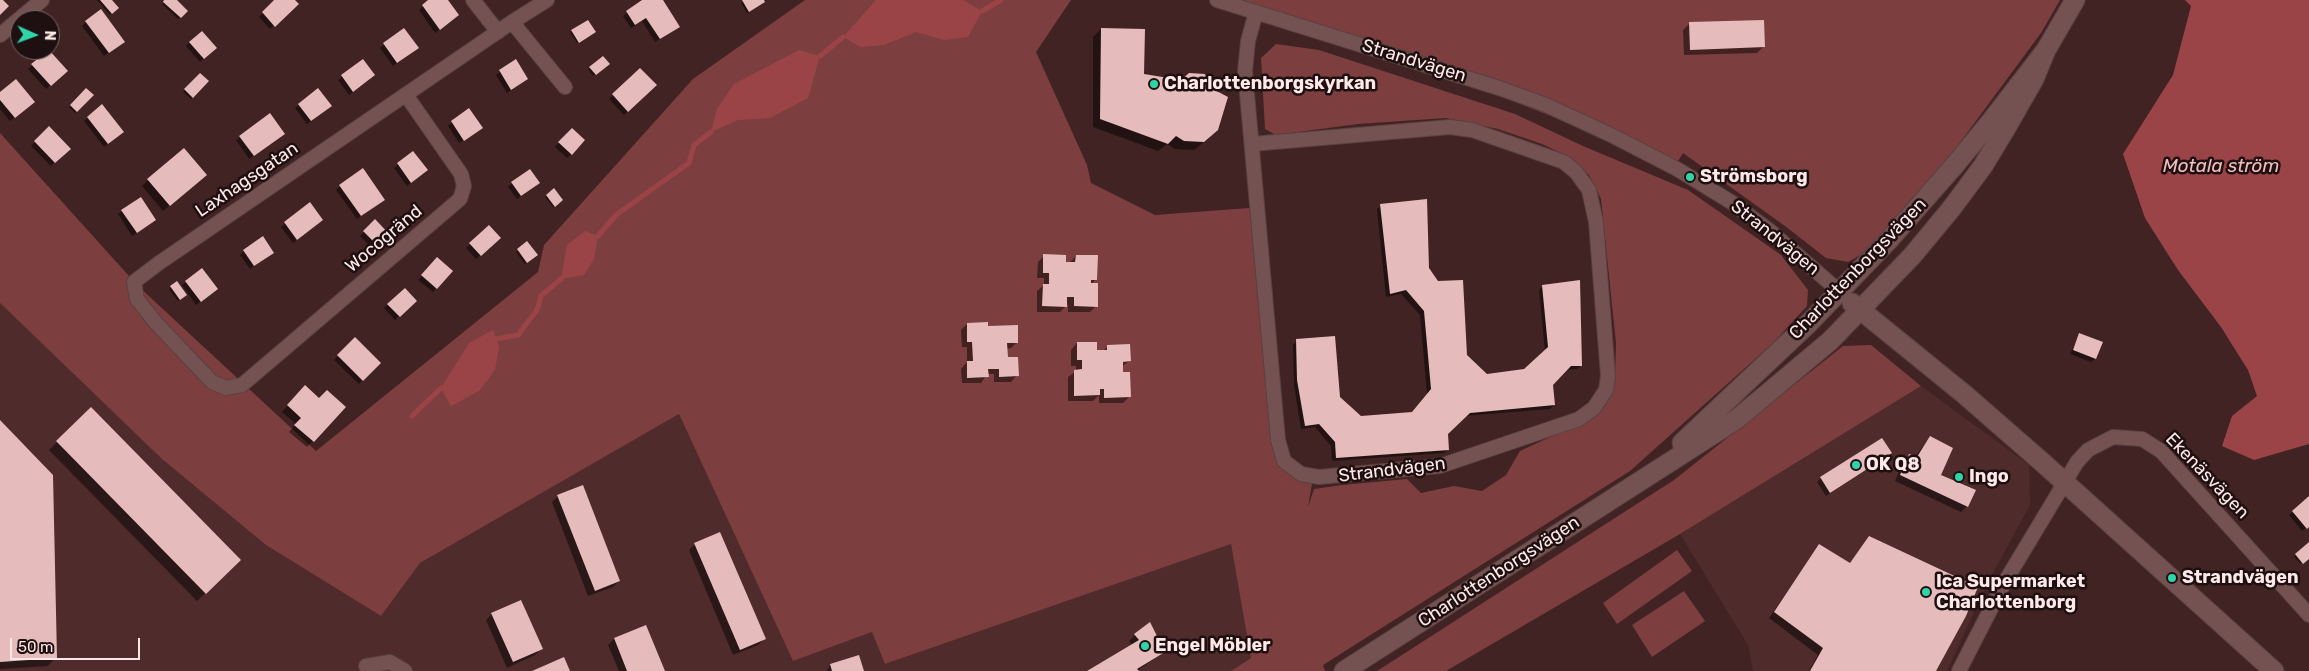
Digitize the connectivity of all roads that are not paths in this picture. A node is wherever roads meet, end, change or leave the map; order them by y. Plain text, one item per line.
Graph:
1 (473, 0) edge
2 (547, 0) edge
3 (1217, 0) edge
4 (2075, 0) edge
5 (35, 2) edge
6 (1256, 12) junction
7 (512, 22) junction
8 (498, 32) junction
9 (0, 35) edge
10 (2046, 50) junction
11 (565, 87) dead end
12 (406, 95) junction
13 (1252, 144) junction
14 (1840, 292) junction
15 (1861, 310) junction
16 (238, 387) joint
17 (1652, 471) junction
18 (2064, 482) junction
19 (2309, 615) edge
20 (366, 666) dead end
21 (405, 671) edge
22 (1344, 671) edge
23 (1959, 671) edge
24 (2274, 671) edge

1 - 8 street
2 - 7 street, Laxhagsgatan
3 - 6 street, Strandvägen
4 - 10 main road, Charlottenborgsvägen
5 - 9 street
6 - 13 street, Strandvägen
6 - 14 street, Strandvägen
7 - 8 street, Laxhagsgatan
7 - 11 street
8 - 12 street, Laxhagsgatan
10 - 14 main road, Charlottenborgsvägen
10 - 15 main road, Charlottenborgsvägen
12 - 16 street, Wocogränd
12 - 16 street, Laxhagsgatan
13 - 13 street, Strandvägen
14 - 15 main road, Strandvägen
14 - 17 main road, Charlottenborgsvägen
15 - 17 main road, Charlottenborgsvägen
15 - 18 main road, Strandvägen
17 - 22 main road, Charlottenborgsvägen
18 - 19 street, Ekenäsvägen
18 - 23 street, Ekenäsvägen
18 - 24 main road, Strandvägen
20 - 21 street

